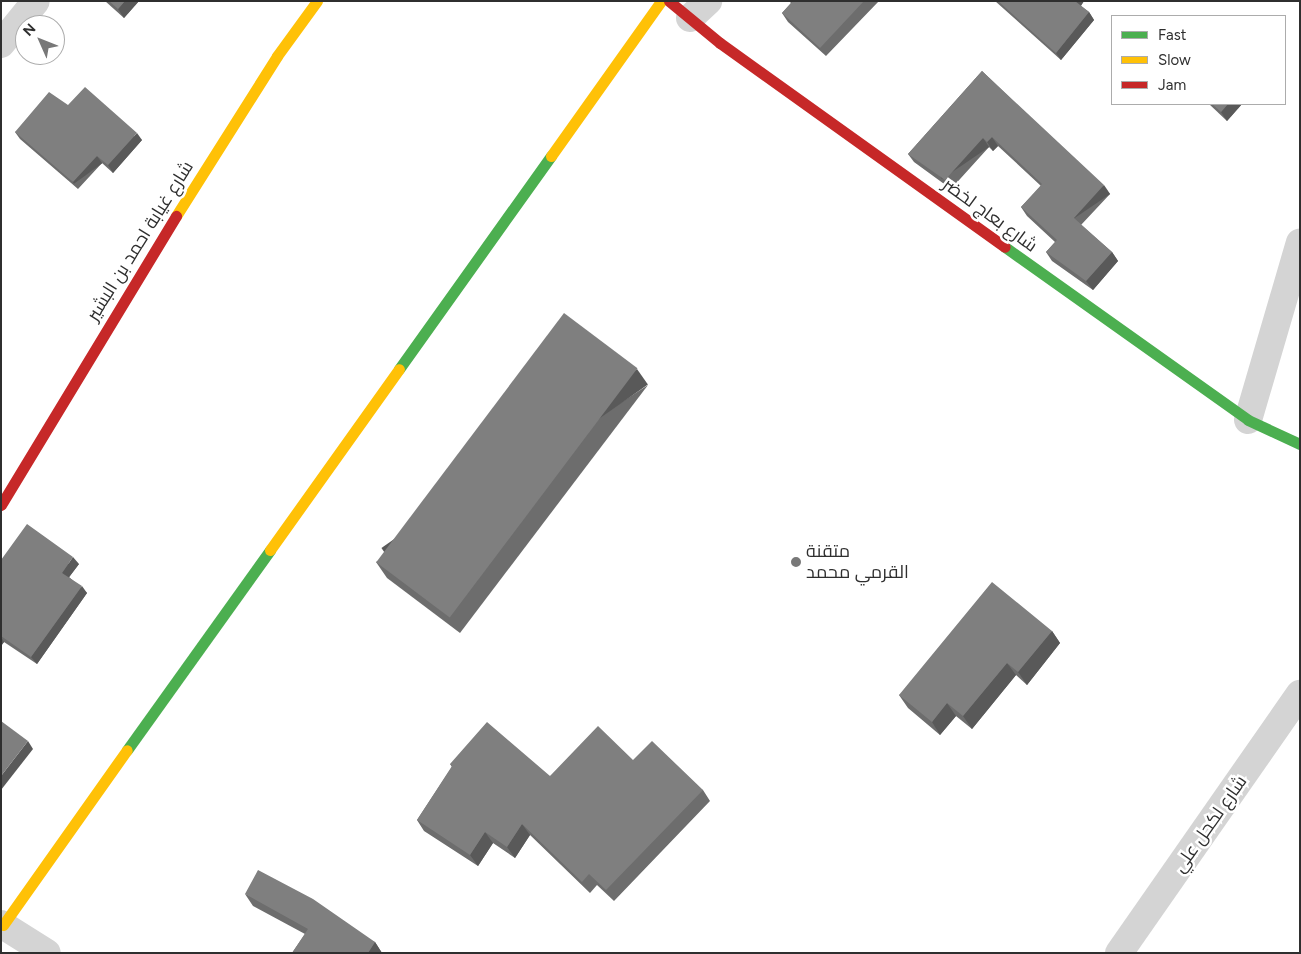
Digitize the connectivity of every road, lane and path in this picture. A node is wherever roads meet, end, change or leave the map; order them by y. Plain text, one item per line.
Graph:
1 (36, 1) edge
2 (317, 1) edge
3 (661, 1) edge
4 (669, 1) edge
5 (699, 10) edge
6 (1, 44) edge
7 (1300, 242) edge
8 (1248, 420) junction
9 (1300, 444) edge
10 (1, 505) edge
11 (1300, 694) edge
12 (2, 925) edge
13 (47, 953) edge
14 (1119, 953) edge

1 - 6 street
2 - 10 street, شارع غيابة احمد بن البشير
3 - 12 street
4 - 5 street, شارع بعاج لخضر
5 - 8 street, شارع بعاج لخضر
7 - 8 street
8 - 9 street, شارع بعاج لخضر
11 - 14 street, شارع لكحل علي
12 - 13 street

